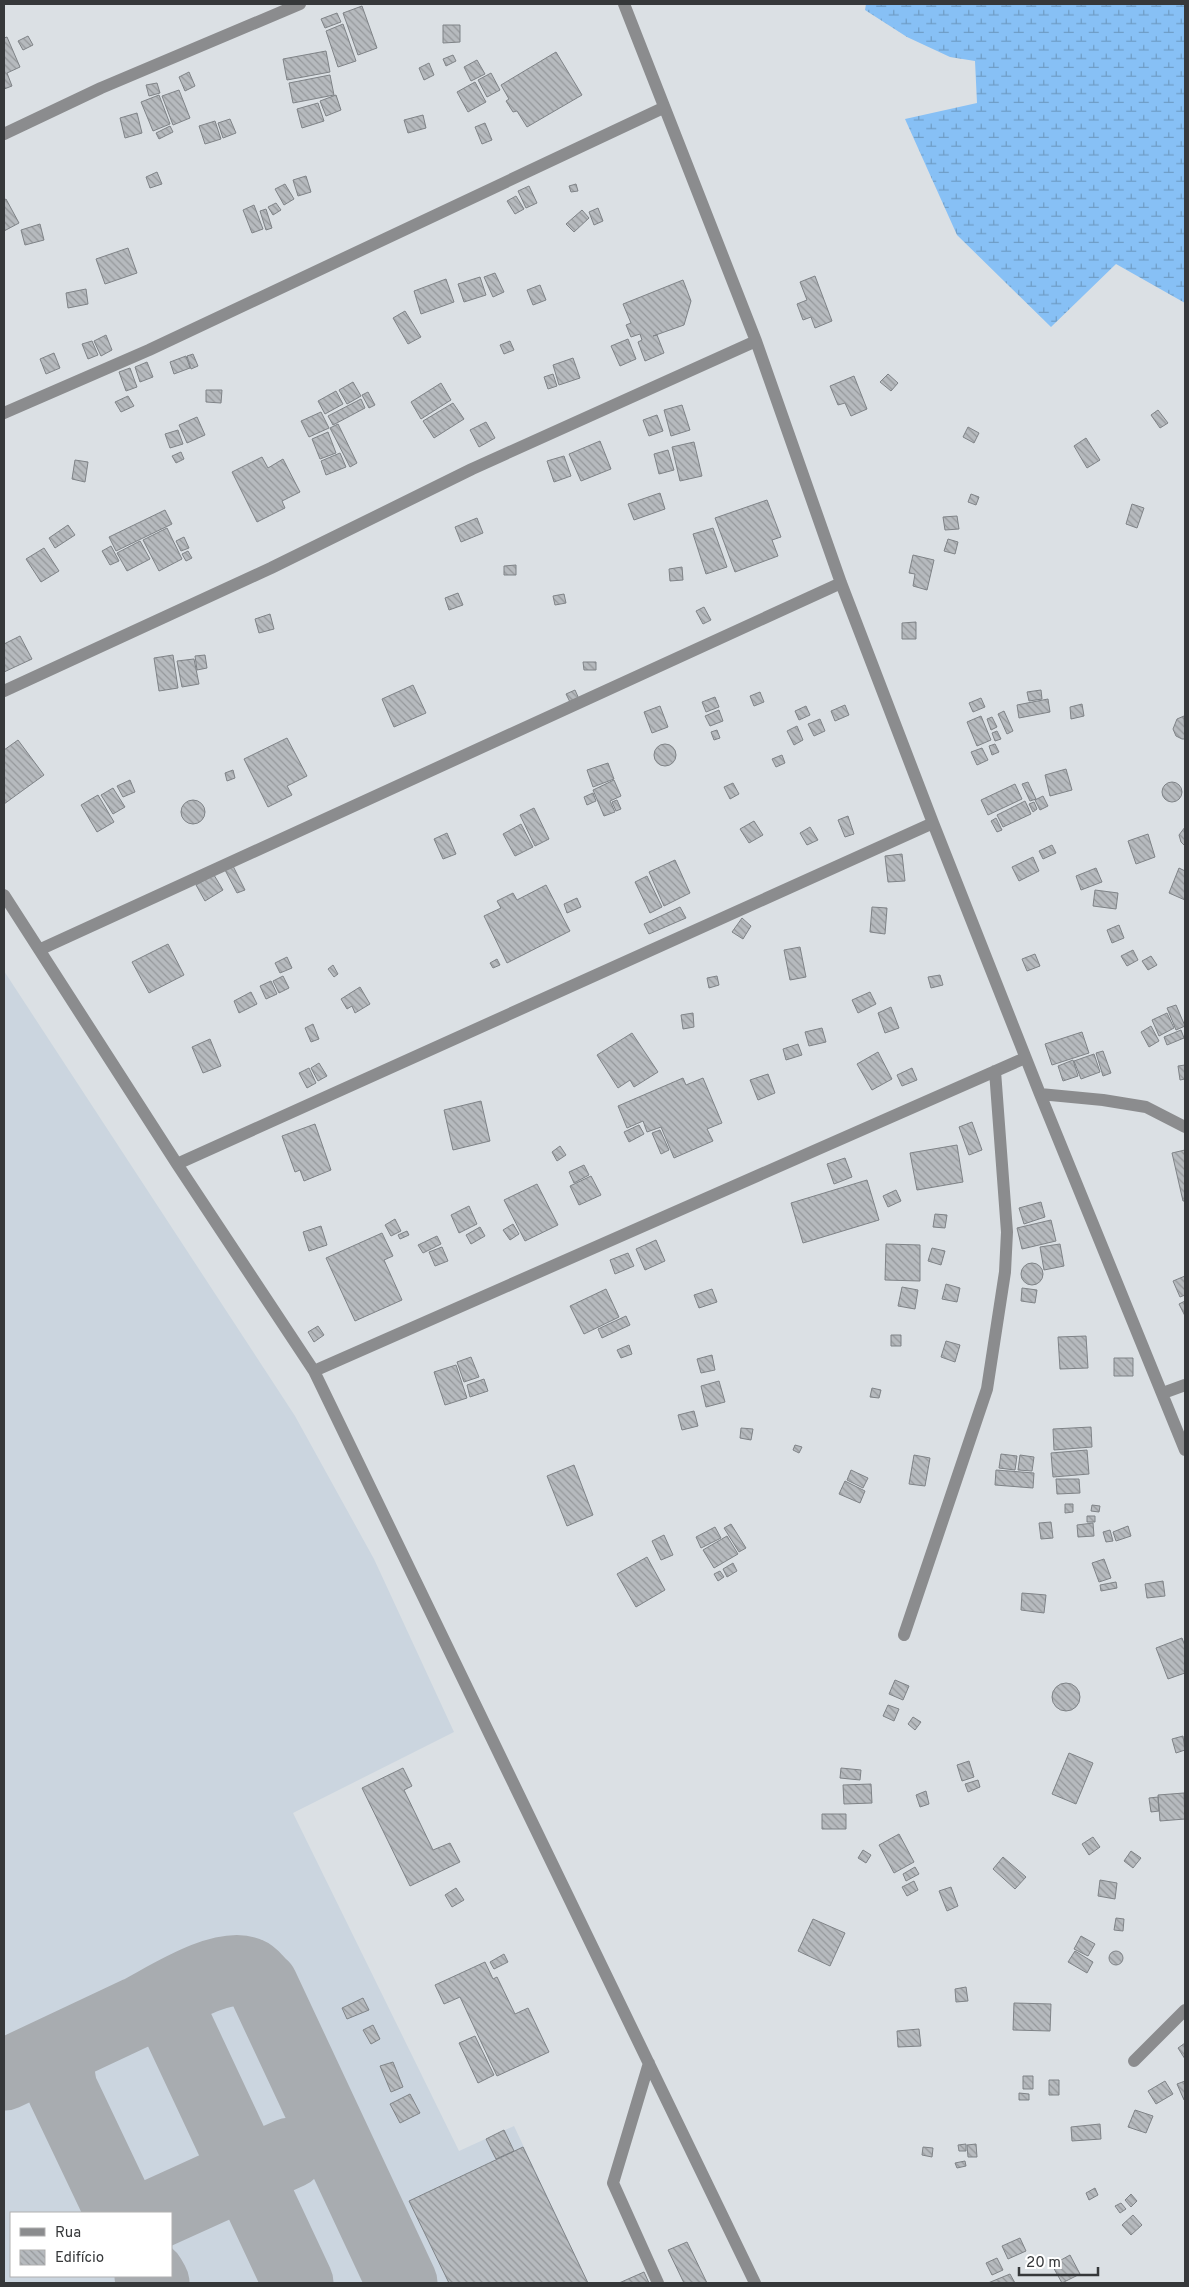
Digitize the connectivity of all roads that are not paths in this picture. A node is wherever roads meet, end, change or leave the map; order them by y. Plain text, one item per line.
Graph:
1 (300, 4) edge
2 (624, 4) edge
3 (663, 108) junction
4 (4, 134) edge
5 (756, 341) junction
6 (4, 414) edge
7 (841, 583) junction
8 (4, 691) edge
9 (933, 823) junction
10 (4, 894) edge
11 (41, 950) junction
12 (1025, 1058) junction
13 (995, 1071) junction
14 (1040, 1094) junction
15 (1185, 1127) edge
16 (177, 1164) junction
17 (314, 1371) junction
18 (1185, 1385) edge
19 (1163, 1392) junction
20 (1185, 1450) edge
21 (904, 1635) dead end
22 (1185, 2010) edge
23 (1134, 2061) dead end
24 (649, 2064) junction
25 (658, 2283) edge
26 (755, 2283) edge

1 - 4 street
2 - 3 street
3 - 5 street
3 - 6 street
5 - 7 street
5 - 8 street
7 - 9 street
7 - 11 street
9 - 12 street
9 - 16 street
10 - 11 street
11 - 16 street
12 - 13 street
12 - 14 street
13 - 17 street
13 - 21 street
14 - 15 street
14 - 19 street
16 - 17 street
17 - 24 street
18 - 19 street
19 - 20 street
22 - 23 street
24 - 25 street
24 - 26 street

